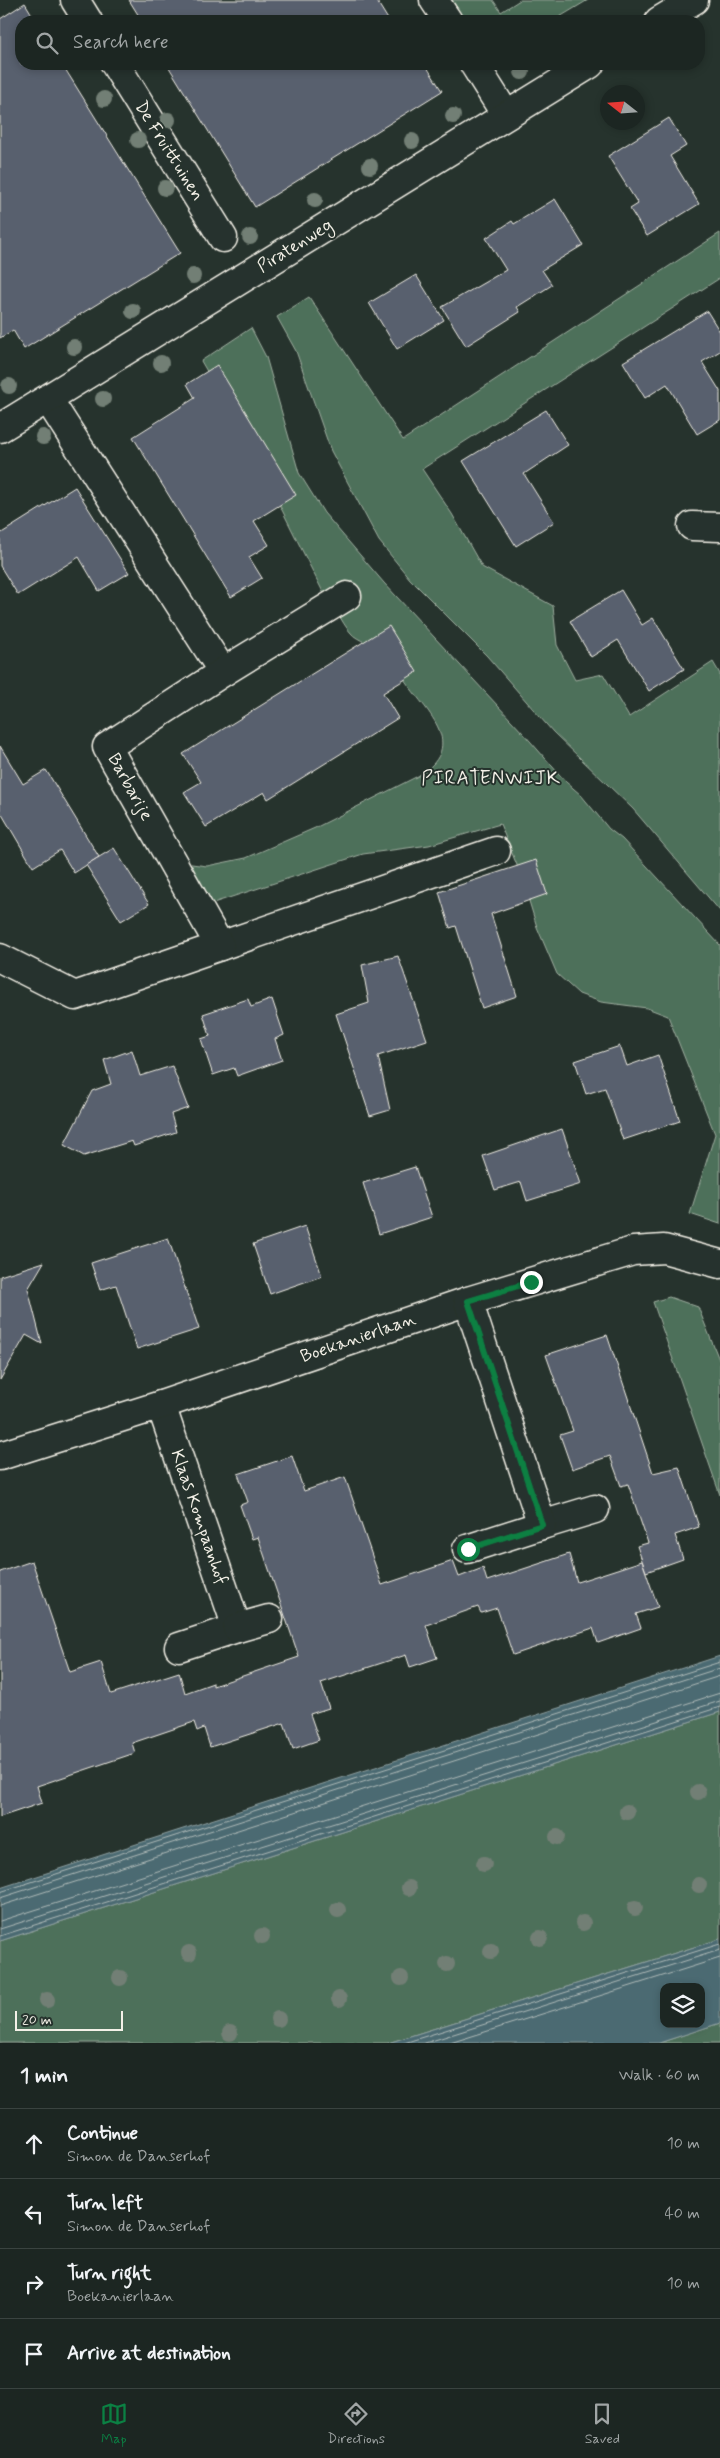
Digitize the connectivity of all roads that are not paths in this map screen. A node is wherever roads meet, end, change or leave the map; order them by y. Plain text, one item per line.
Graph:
1 (75, 0) edge
2 (434, 0) edge
3 (694, 0) edge
4 (84, 15) edge
5 (444, 15) edge
6 (669, 15) edge
7 (119, 70) edge
8 (478, 70) edge
9 (580, 70) edge
10 (506, 115) junction
11 (223, 238) dead end
12 (48, 398) junction
13 (0, 428) edge
14 (692, 526) dead end
15 (720, 528) edge
16 (347, 596) dead end
17 (223, 672) junction
18 (496, 851) dead end
19 (220, 946) junction
20 (0, 958) edge
21 (720, 1264) edge
22 (468, 1301) junction
23 (161, 1405) junction
24 (0, 1456) edge
25 (595, 1509) dead end
26 (542, 1525) junction
27 (468, 1549) dead end
28 (269, 1619) dead end
29 (237, 1628) junction
30 (179, 1647) dead end

1 - 4 street
2 - 5 street
3 - 6 street
7 - 11 street, De Fruittuinen
8 - 10 street
9 - 10 street, Piratenweg
10 - 12 street, Piratenweg
12 - 13 street, Piratenweg
12 - 17 street
14 - 15 street
16 - 17 street, Barbarije
17 - 19 street, Barbarije
18 - 19 street
19 - 20 street
21 - 22 street, Boekanierlaan
22 - 23 street, Boekanierlaan
22 - 26 street
23 - 24 street, Boekanierlaan
23 - 29 street, Klaas Kompaanhof
25 - 26 street
26 - 27 street
28 - 29 street
29 - 30 street

